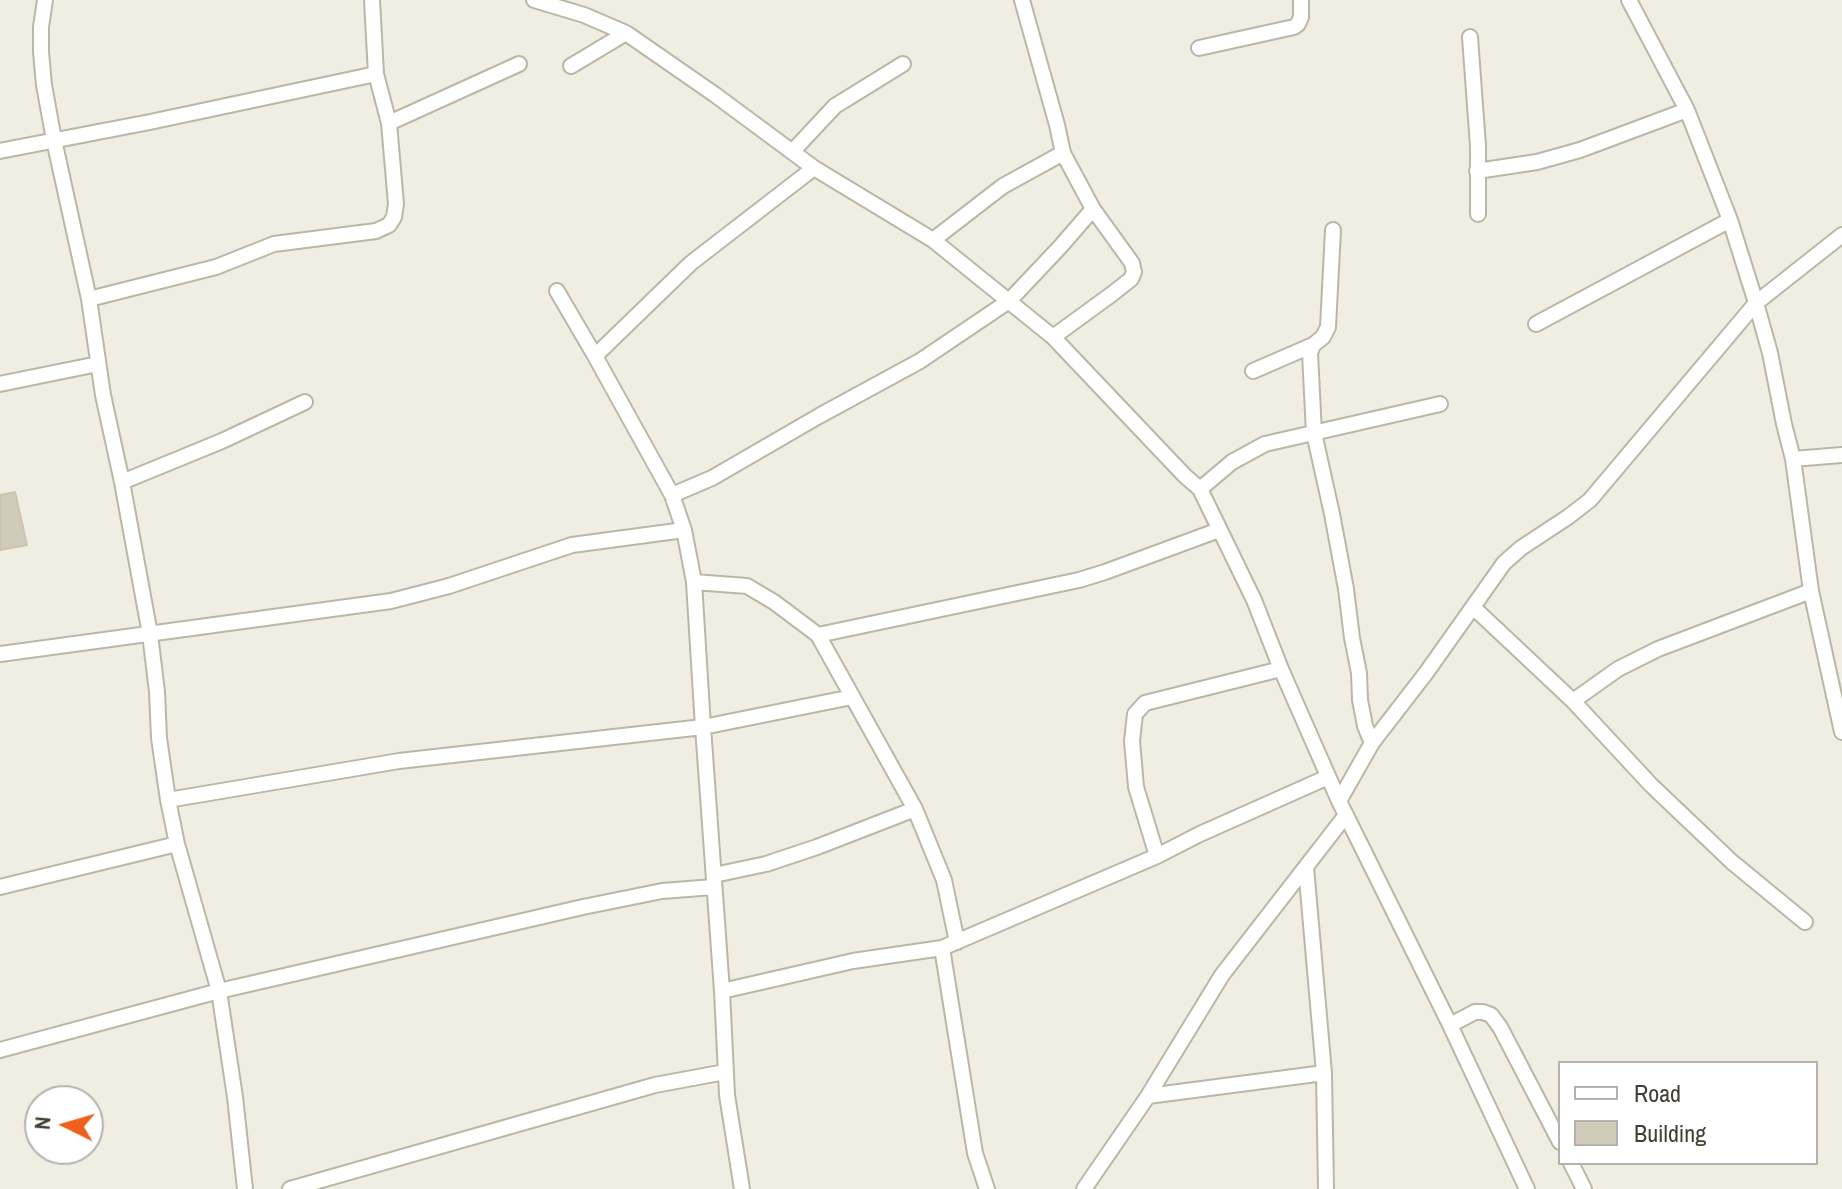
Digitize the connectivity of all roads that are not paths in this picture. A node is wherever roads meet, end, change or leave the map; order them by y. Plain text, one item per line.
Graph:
1 (45, 0) edge
2 (372, 0) edge
3 (534, 0) edge
4 (1022, 0) edge
5 (1301, 0) edge
6 (1629, 0) edge
7 (626, 33) junction
8 (1470, 37) dead end
9 (1199, 48) dead end
10 (519, 64) dead end
11 (903, 64) dead end
12 (571, 66) dead end
13 (376, 74) junction
14 (1687, 110) junction
15 (389, 123) junction
16 (54, 140) junction
17 (0, 151) edge
18 (792, 152) junction
19 (1063, 153) junction
20 (814, 168) junction
21 (1477, 171) junction
22 (1093, 209) junction
23 (1478, 214) dead end
24 (1730, 220) junction
25 (1333, 230) dead end
26 (1842, 235) edge
27 (933, 240) junction
28 (557, 291) dead end
29 (89, 299) junction
30 (1009, 301) junction
31 (1756, 303) junction
32 (1536, 324) dead end
33 (1053, 337) junction
34 (1313, 345) junction
35 (595, 356) junction
36 (98, 364) junction
37 (1253, 371) dead end
38 (0, 384) edge
39 (305, 402) dead end
40 (1440, 404) dead end
41 (1314, 433) junction
42 (1842, 455) edge
43 (1793, 459) junction
44 (122, 482) junction
45 (1200, 489) junction
46 (672, 495) junction
47 (684, 530) junction
48 (1219, 530) junction
49 (694, 582) junction
50 (1811, 591) junction
51 (1473, 607) junction
52 (150, 634) junction
53 (818, 635) junction
54 (0, 654) edge
55 (1281, 669) junction
56 (852, 697) junction
57 (1573, 701) junction
58 (703, 727) junction
59 (1842, 732) edge
60 (1372, 743) junction
61 (1328, 777) junction
62 (168, 800) junction
63 (1339, 801) junction
64 (915, 809) junction
65 (1346, 815) junction
66 (177, 844) junction
67 (1157, 856) junction
68 (1306, 867) junction
69 (714, 881) junction
70 (0, 887) edge
71 (1805, 922) dead end
72 (957, 942) junction
73 (942, 948) junction
74 (219, 991) junction
75 (722, 991) junction
76 (1450, 1025) junction
77 (0, 1050) edge
78 (725, 1072) junction
79 (1324, 1073) junction
80 (1148, 1096) junction
81 (1558, 1138) edge
82 (1572, 1165) edge
83 (245, 1189) edge
84 (290, 1189) edge
85 (742, 1189) edge
86 (987, 1189) edge
87 (1084, 1189) edge
88 (1326, 1189) edge
89 (1527, 1189) edge
90 (1584, 1189) edge

1 - 16 street
2 - 13 street
3 - 7 street
4 - 19 street
5 - 9 street
6 - 14 street
7 - 12 street
7 - 18 street
8 - 21 street
10 - 15 street
11 - 18 street
13 - 15 street
13 - 16 street
14 - 21 street
14 - 24 street
15 - 29 street
16 - 17 street
16 - 29 street
18 - 20 street
19 - 22 street
19 - 27 street
20 - 27 street
20 - 35 street
21 - 23 street
22 - 30 street
22 - 33 street
24 - 31 street
24 - 32 street
25 - 34 street
26 - 31 street
27 - 30 street
28 - 35 street
29 - 36 street
30 - 33 street
30 - 46 street
31 - 43 street
31 - 51 street
33 - 45 street
34 - 37 street
34 - 41 street
35 - 46 street
36 - 38 street
36 - 44 street
39 - 44 street
40 - 41 street
41 - 45 street
41 - 60 street
42 - 43 street
43 - 50 street
44 - 52 street
45 - 48 street
46 - 47 street
47 - 49 street
47 - 52 street
48 - 53 street
48 - 55 street
49 - 53 street
49 - 58 street
50 - 57 street
50 - 59 street
51 - 57 street
51 - 60 street
52 - 54 street
52 - 62 street
53 - 56 street
55 - 61 street
55 - 67 street
56 - 58 street
56 - 64 street
57 - 71 street
58 - 62 street
58 - 69 street
60 - 63 street
61 - 63 street
61 - 67 street
62 - 66 street
63 - 65 street
64 - 69 street
64 - 72 street
65 - 68 street
65 - 76 street
66 - 70 street
66 - 74 street
67 - 72 street
68 - 79 street
68 - 80 street
69 - 74 street
69 - 75 street
72 - 73 street
73 - 75 street
73 - 86 street
74 - 77 street
74 - 83 street
75 - 78 street
76 - 81 street
76 - 89 street
78 - 84 street
78 - 85 street
79 - 80 street
79 - 88 street
80 - 87 street
82 - 90 street

